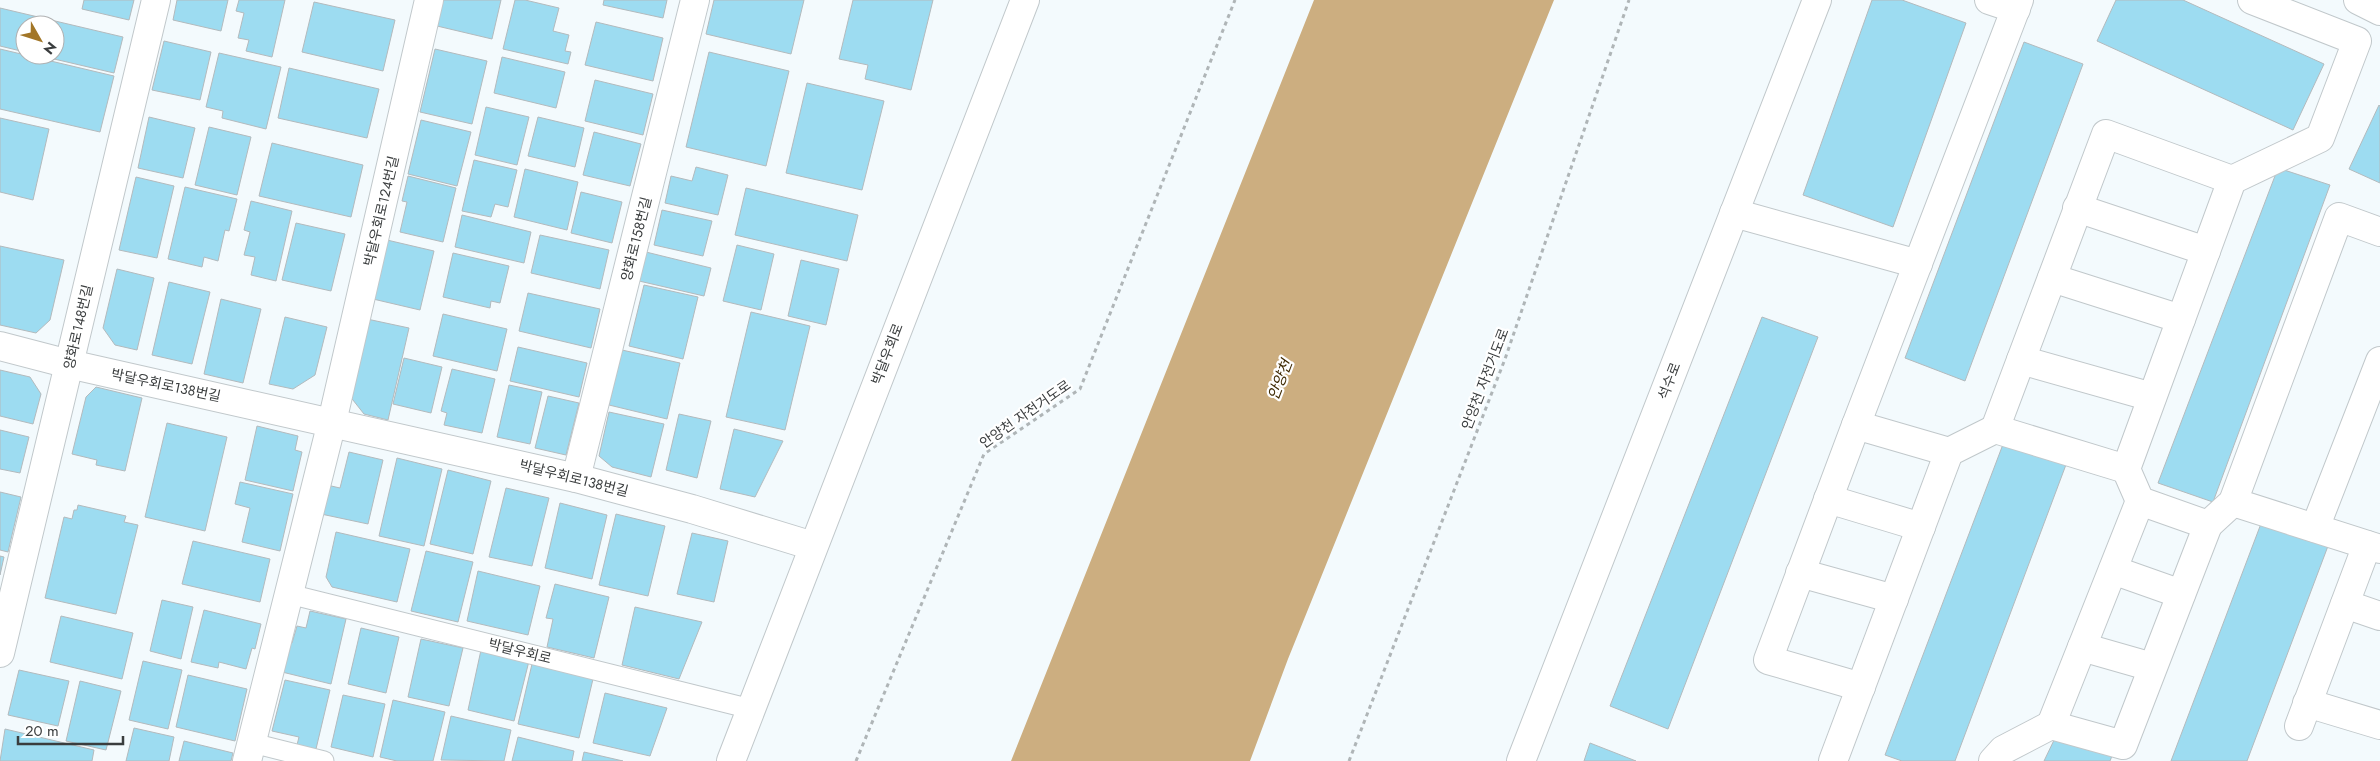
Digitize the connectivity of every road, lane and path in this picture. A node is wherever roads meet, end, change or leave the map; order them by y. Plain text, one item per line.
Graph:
1 (156, 0) edge
2 (429, 0) edge
3 (696, 0) edge
4 (1025, 0) edge
5 (1235, 0) edge
6 (1629, 0) edge
7 (1817, 0) edge
8 (1989, 0) edge
9 (2252, 0) edge
10 (2358, 0) edge
11 (2018, 4) edge
12 (2380, 11) edge
13 (2232, 180) junction
14 (2077, 208) junction
15 (1734, 214) junction
16 (2380, 232) edge
17 (2206, 251) junction
18 (1918, 264) junction
19 (2052, 278) junction
20 (2181, 318) junction
21 (0, 346) edge
22 (2021, 360) junction
23 (2380, 361) edge
24 (69, 364) junction
25 (2152, 397) junction
26 (332, 422) junction
27 (1856, 425) junction
28 (1995, 430) junction
29 (1949, 452) junction
30 (2126, 469) junction
31 (576, 478) junction
32 (1828, 500) junction
33 (2140, 501) junction
34 (2233, 502) junction
35 (2208, 525) junction
36 (1921, 527) junction
37 (2314, 528) junction
38 (813, 546) junction
39 (2374, 546) edge
40 (2113, 570) junction
41 (1800, 573) junction
42 (289, 594) junction
43 (2181, 594) junction
44 (1894, 599) junction
45 (2345, 604) junction
46 (2380, 616) edge
47 (2082, 647) junction
48 (0, 653) edge
49 (2152, 667) junction
50 (1861, 686) junction
51 (751, 709) junction
52 (2051, 725) junction
53 (2380, 725) edge
54 (250, 752) edge
55 (324, 761) edge
56 (731, 761) edge
57 (856, 761) edge
58 (1349, 761) edge
59 (1521, 761) edge
60 (1833, 761) edge
61 (1993, 761) edge

1 - 24 street, 양화로148번길
2 - 26 street, 박달우회로124번길
3 - 31 street, 양화로158번길
4 - 38 street, 박달우회로
5 - 57 path, 안양천 자전거도로
6 - 58 path, 안양천 자전거도로
7 - 15 street, 석수로
8 - 11 street
9 - 13 street
10 - 12 street
11 - 18 street
13 - 14 street
13 - 17 street
14 - 17 street
14 - 19 street
15 - 18 street
15 - 59 street, 석수로
16 - 34 street
17 - 20 street
18 - 27 street
19 - 20 street
19 - 22 street
20 - 25 street
21 - 24 street, 박달우회로138번길
22 - 25 street
22 - 28 street
23 - 37 street
24 - 26 street, 박달우회로138번길
24 - 48 street, 양화로148번길
25 - 30 street
26 - 31 street, 박달우회로138번길
26 - 42 street
27 - 29 street
27 - 32 street
28 - 29 street
28 - 30 street
29 - 36 street
30 - 33 street
31 - 38 street, 박달우회로138번길
32 - 36 street
32 - 41 street
33 - 35 street
33 - 40 street
34 - 35 street
34 - 37 street
35 - 43 street
36 - 44 street
37 - 39 street
38 - 51 street, 박달우회로
39 - 45 street
40 - 43 street
40 - 47 street
41 - 44 street
41 - 50 street
42 - 51 lane, 박달우회로
42 - 54 street
43 - 49 street
44 - 50 street
45 - 46 street
45 - 53 street
47 - 49 street
47 - 52 street
49 - 52 street
50 - 60 street
51 - 56 street, 박달우회로
52 - 61 street
54 - 55 lane

